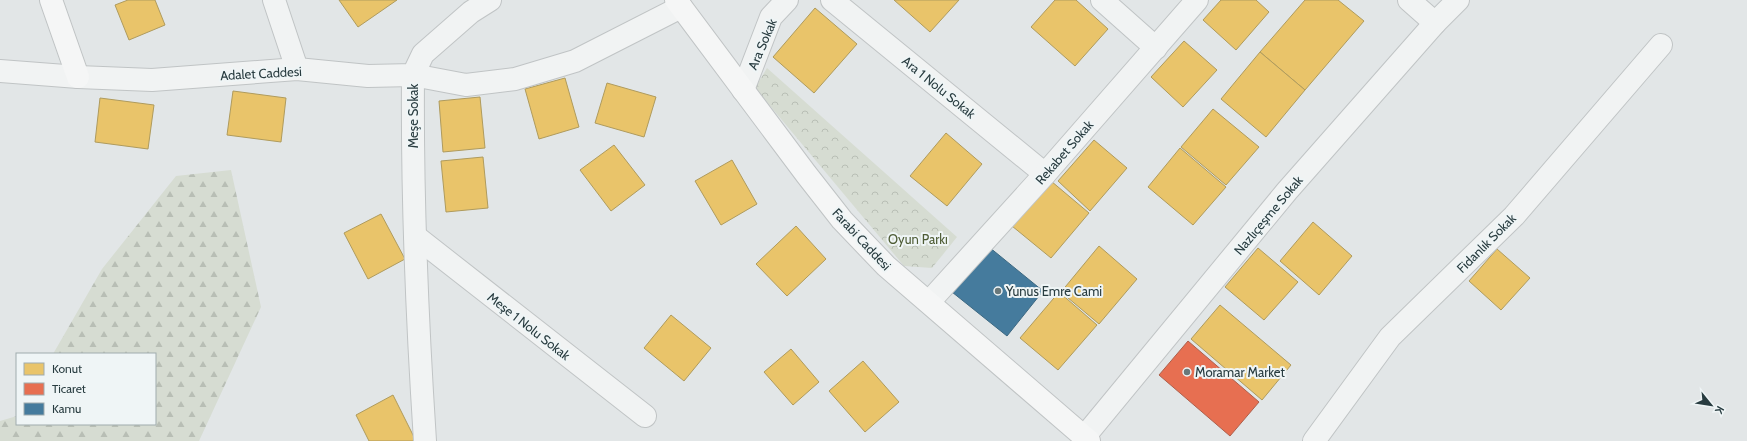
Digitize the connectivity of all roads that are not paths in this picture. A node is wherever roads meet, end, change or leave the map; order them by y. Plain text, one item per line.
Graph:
1 (51, 0) edge
2 (274, 0) edge
3 (490, 0) edge
4 (787, 0) edge
5 (832, 0) edge
6 (1102, 0) edge
7 (1197, 0) edge
8 (1408, 0) edge
9 (1458, 0) edge
10 (678, 3) edge
11 (1435, 23) junction
12 (1661, 45) dead end
13 (1156, 48) junction
14 (297, 69) junction
15 (0, 72) edge
16 (413, 75) junction
17 (78, 77) junction
18 (743, 90) junction
19 (1045, 174) junction
20 (415, 236) junction
21 (929, 302) junction
22 (645, 416) dead end
23 (1087, 438) edge
24 (424, 441) edge
25 (1314, 441) edge

1 - 17 street
2 - 14 street
3 - 16 street
4 - 18 street, Ara Sokak
5 - 19 street, Ara 1 Nolu Sokak
6 - 13 street
7 - 13 street, Rekabet Sokak
8 - 11 street
9 - 11 street, Nazlıçeşme Sokak
10 - 16 street, Meşe Sokak
10 - 18 street, Farabi Caddesi
11 - 23 street, Nazlıçeşme Sokak
12 - 25 street, Fidanlık Sokak
13 - 19 street, Rekabet Sokak
14 - 16 street, Adalet Caddesi
14 - 17 street, Adalet Caddesi
15 - 17 street, Adalet Caddesi
16 - 20 street, Meşe Sokak
18 - 21 street, Farabi Caddesi
19 - 21 street, Rekabet Sokak
20 - 22 street, Meşe 1 Nolu Sokak
20 - 24 street, Meşe Sokak
21 - 23 street, Farabi Caddesi

